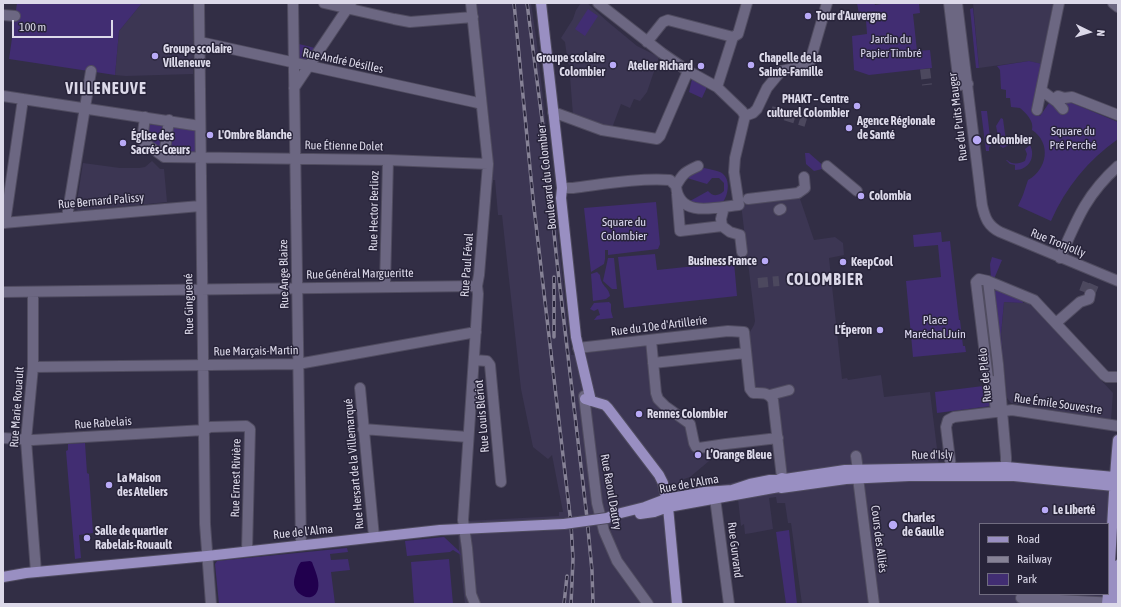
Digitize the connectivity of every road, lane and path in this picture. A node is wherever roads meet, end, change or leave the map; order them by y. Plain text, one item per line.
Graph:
1 (199, 3) edge
2 (293, 3) edge
3 (324, 3) edge
4 (471, 3) edge
5 (541, 3) edge
6 (598, 3) edge
7 (747, 3) edge
8 (827, 3) edge
9 (949, 3) edge
10 (957, 3) edge
11 (1059, 3) edge
12 (1113, 3) edge
13 (350, 6) edge
14 (1118, 7) edge
15 (3, 15) edge
16 (15, 16) dead end
17 (473, 17) junction
18 (733, 37) junction
19 (200, 42) junction
20 (647, 42) junction
21 (294, 64) junction
22 (309, 67) junction
23 (688, 71) junction
24 (91, 72) dead end
25 (963, 84) junction
26 (717, 87) junction
27 (294, 88) junction
28 (1041, 90) junction
29 (3, 96) edge
30 (23, 99) junction
31 (1054, 99) junction
32 (481, 104) junction
33 (85, 108) junction
34 (1063, 109) dead end
35 (1037, 110) dead end
36 (553, 112) junction
37 (1118, 115) edge
38 (745, 116) junction
39 (145, 117) junction
40 (169, 120) junction
41 (200, 126) junction
42 (164, 157) junction
43 (200, 158) junction
44 (295, 158) junction
45 (388, 160) junction
46 (488, 164) junction
47 (698, 166) dead end
48 (827, 166) dead end
49 (1118, 166) edge
50 (804, 177) dead end
51 (562, 188) junction
52 (676, 189) junction
53 (857, 191) dead end
54 (748, 199) dead end
55 (200, 206) junction
56 (724, 207) junction
57 (67, 217) junction
58 (722, 222) junction
59 (4, 223) edge
60 (990, 225) joint
61 (742, 252) dead end
62 (1060, 258) junction
63 (988, 281) junction
64 (1118, 281) edge
65 (385, 286) junction
66 (477, 286) junction
67 (297, 288) junction
68 (202, 289) junction
69 (3, 292) edge
70 (33, 292) junction
71 (1087, 293) tunnel mouth
72 (1056, 323) junction
73 (476, 332) junction
74 (651, 340) junction
75 (578, 348) junction
76 (746, 353) junction
77 (474, 360) junction
78 (653, 363) junction
79 (203, 364) junction
80 (298, 364) junction
81 (33, 367) junction
82 (1118, 377) edge
83 (360, 388) dead end
84 (789, 390) dead end
85 (770, 395) junction
86 (587, 398) junction
87 (999, 412) junction
88 (1118, 426) edge
89 (364, 429) junction
90 (204, 430) junction
91 (468, 437) junction
92 (3, 438) edge
93 (778, 438) junction
94 (26, 440) junction
95 (1118, 440) edge
96 (856, 456) dead end
97 (951, 468) junction
98 (858, 472) junction
99 (1006, 472) junction
100 (501, 482) dead end
101 (782, 482) junction
102 (1115, 482) edge
103 (715, 498) junction
104 (667, 503) junction
105 (464, 529) junction
106 (374, 537) junction
107 (301, 545) junction
108 (247, 551) junction
109 (207, 556) junction
110 (1118, 565) edge
111 (36, 572) junction
112 (3, 577) edge
113 (1021, 598) dead end
114 (1110, 600) edge
115 (211, 604) edge
116 (475, 604) edge
117 (648, 604) edge
118 (677, 604) edge
119 (729, 604) edge
120 (874, 604) edge

1 - 19 street, Rue Ginguené
2 - 21 street, Rue Ange Blaize
3 - 13 street
4 - 17 street, Rue Paul Féval
5 - 36 main road, Boulevard du Colombier
6 - 20 street
7 - 18 street
8 - 38 street
9 - 25 street, Rue du Puits Mauger
10 - 25 street, Rue du Puits Mauger
11 - 28 street
12 - 14 street
13 - 17 street
13 - 22 street
15 - 16 street
17 - 32 street, Rue Paul Féval
18 - 20 street
18 - 26 street
19 - 21 street, Rue André Désilles
19 - 41 street, Rue Ginguené
20 - 23 street
21 - 22 street, Rue André Désilles
21 - 27 street, Rue Ange Blaize
22 - 27 street
22 - 32 street, Rue André Désilles
23 - 26 street
23 - 36 street
24 - 33 street
25 - 60 street, Rue du Puits Mauger
26 - 38 street
27 - 44 street, Rue Ange Blaize
28 - 31 street
28 - 35 street
29 - 30 street
30 - 33 street
30 - 59 street
31 - 34 street
31 - 37 street
32 - 46 street, Rue Paul Féval
33 - 39 street
33 - 57 street
36 - 51 main road, Boulevard du Colombier
38 - 56 street
39 - 40 street
39 - 42 street
40 - 41 street
40 - 42 street
41 - 43 street, Rue Ginguené
42 - 43 street, Rue Étienne Dolet
43 - 44 street, Rue Étienne Dolet
43 - 55 street, Rue Ginguené
44 - 45 street, Rue Étienne Dolet
44 - 67 street, Rue Ange Blaize
45 - 46 street, Rue Étienne Dolet
45 - 65 street, Rue Hector Berlioz
46 - 66 street, Rue Paul Féval
47 - 52 street
48 - 53 street
49 - 62 street
50 - 54 street
51 - 52 street
51 - 75 main road, Boulevard du Colombier
52 - 56 street
52 - 58 street
55 - 57 street, Rue Bernard Palissy
55 - 68 street, Rue Ginguené
56 - 58 street
57 - 59 street, Rue Bernard Palissy
58 - 61 street
60 - 62 street, Rue Tronjolly
62 - 64 street, Rue Tronjolly
63 - 72 street
63 - 87 street, Rue de Plélo
63 - 87 street, Rue de Plélo
65 - 66 street, Rue Général Margueritte
65 - 67 street, Rue Général Margueritte
66 - 73 street, Rue Paul Féval
67 - 68 street, Rue Général Margueritte
67 - 80 street, Rue Ange Blaize
68 - 70 street, Rue Général Margueritte
68 - 79 street, Rue Ginguené
69 - 70 street, Rue Général Margueritte
70 - 81 street, Rue Marie Rouault
71 - 72 street
72 - 82 street
73 - 77 street, Rue Paul Féval
73 - 80 street, Rue Marçais-Martin
74 - 75 street, Rue du 10e d'Artillerie
74 - 76 street, Rue du 10e d'Artillerie
74 - 78 street
75 - 86 main road, Boulevard du Colombier
76 - 78 street
76 - 85 street
77 - 91 street, Rue Paul Féval
77 - 100 street, Rue Louis Blériot
78 - 93 street
79 - 80 street, Rue Marçais-Martin
79 - 81 street, Rue Marçais-Martin
79 - 90 street, Rue Ginguené
80 - 107 street, Rue Ange Blaize
81 - 94 street, Rue Marie Rouault
83 - 89 street, Rue Hersart de la Villemarqué
84 - 85 street
85 - 93 street
86 - 104 main road
86 - 117 street, Rue Raoul Dautry
87 - 88 street, Rue Émile Souvestre
87 - 97 street, Rue Émile Souvestre
87 - 99 street, Rue de Plélo
89 - 91 street
89 - 106 street, Rue Hersart de la Villemarqué
90 - 94 street, Rue Rabelais
90 - 108 street, Rue Ernest Rivière
90 - 109 street, Rue Ginguené
91 - 105 street, Rue Paul Féval
92 - 94 street, Rue Rabelais
93 - 101 street
94 - 111 street, Rue Marie Rouault
95 - 102 main road
96 - 98 street, Cours des Alliés
97 - 98 main road, Rue d'Isly
97 - 99 main road, Rue d'Isly
98 - 99 main road, Rue d'Isly
98 - 101 main road, Rue de l'Alma
98 - 120 street, Cours des Alliés
99 - 102 main road, Rue d'Isly
101 - 103 main road, Rue de l'Alma
101 - 104 main road, Rue de l'Alma
102 - 114 main road
103 - 104 main road, Rue de l'Alma
103 - 119 street, Rue Gurvand
104 - 105 main road, Rue de l'Alma, bridge
104 - 118 main road
105 - 106 main road, Rue de l'Alma
105 - 116 street, Rue Paul Féval
106 - 107 main road, Rue de l'Alma
107 - 108 main road, Rue de l'Alma
108 - 109 main road, Rue de l'Alma
109 - 111 main road, Rue de l'Alma
109 - 115 street, Rue Ginguené
110 - 114 main road
111 - 112 main road, Rue de l'Alma
113 - 114 street

